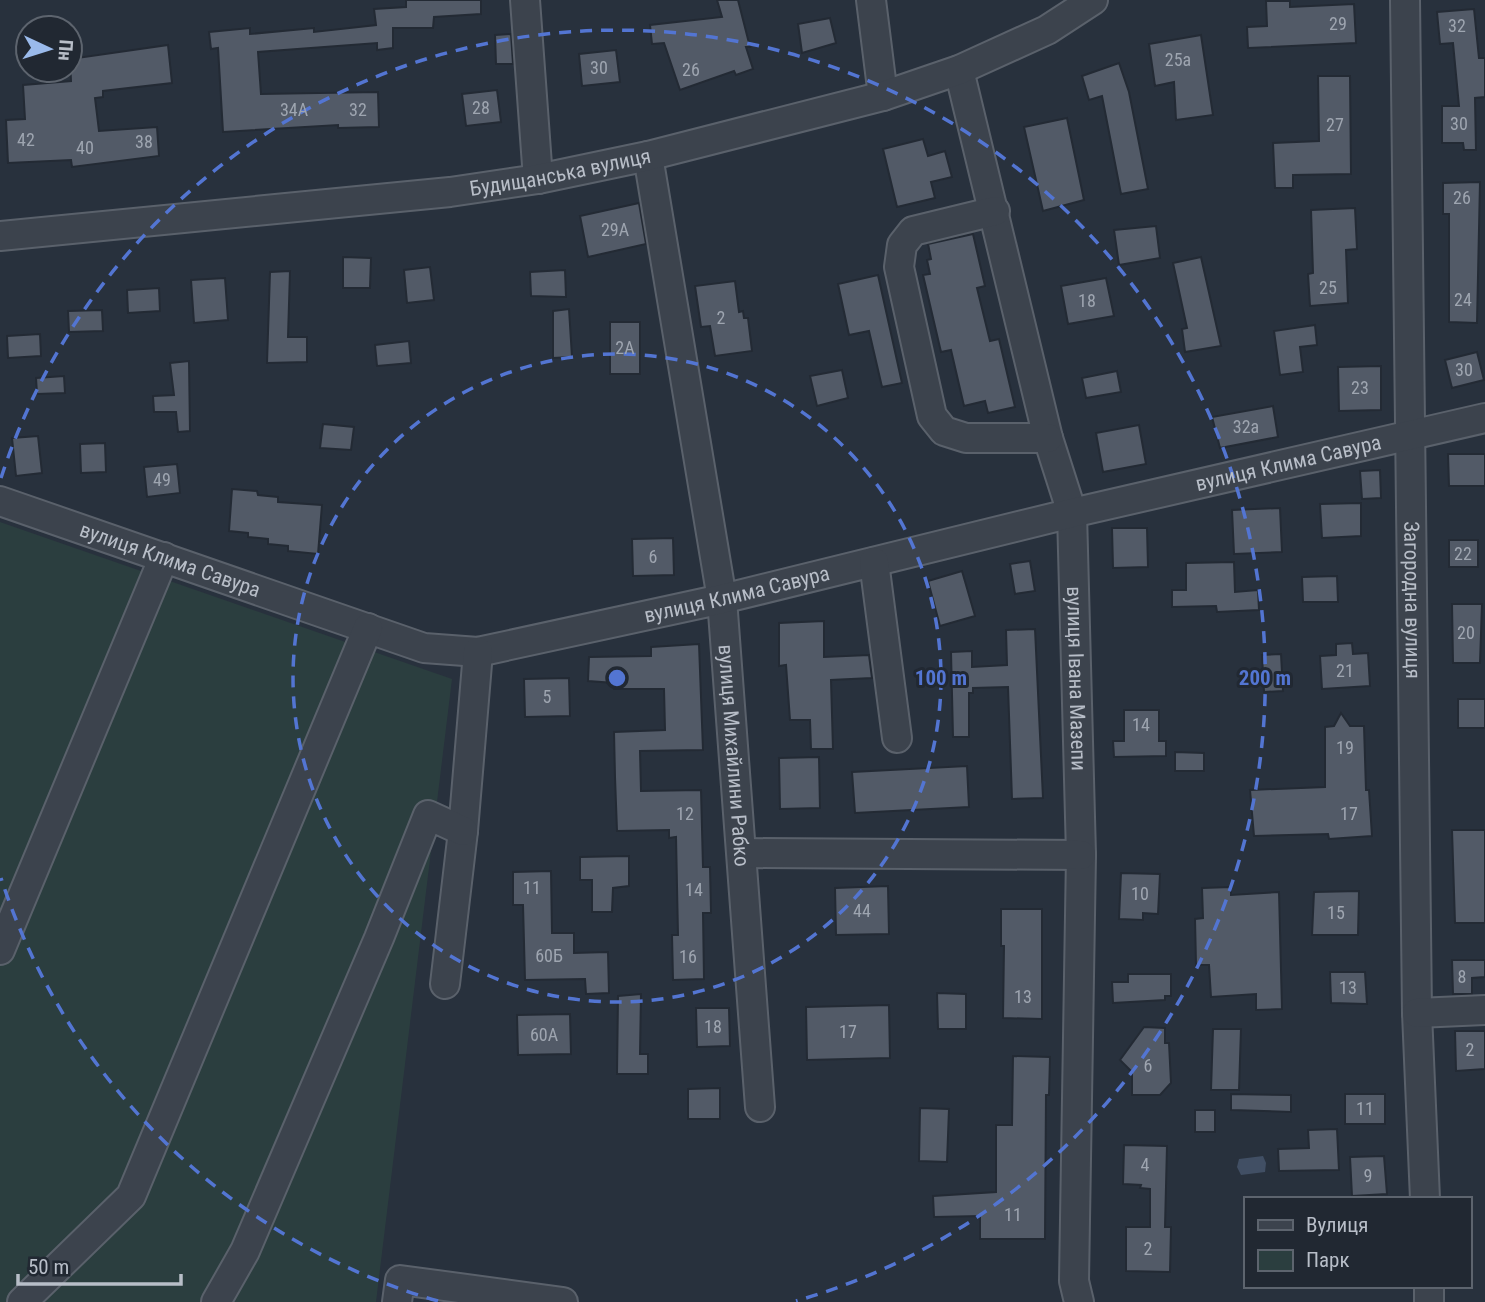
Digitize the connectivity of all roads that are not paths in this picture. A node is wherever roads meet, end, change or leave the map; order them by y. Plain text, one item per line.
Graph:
1 (525, 0) edge
2 (871, 0) edge
3 (1093, 0) edge
4 (1405, 0) edge
5 (959, 70) junction
6 (883, 96) junction
7 (648, 156) junction
8 (538, 179) junction
9 (995, 211) junction
10 (0, 236) edge
11 (1485, 418) edge
12 (1412, 436) junction
13 (1048, 438) junction
14 (0, 500) edge
15 (1072, 513) junction
16 (164, 557) junction
17 (874, 562) junction
18 (722, 599) junction
19 (368, 628) junction
20 (478, 652) junction
21 (897, 738) dead end
22 (463, 831) junction
23 (742, 853) junction
24 (1080, 855) junction
25 (0, 950) edge
26 (445, 984) dead end
27 (1485, 1010) edge
28 (1417, 1013) junction
29 (760, 1107) dead end
30 (1425, 1197) edge
31 (22, 1302) edge
32 (216, 1302) edge
33 (397, 1302) edge
34 (563, 1302) edge
35 (1079, 1302) edge

1 - 8 street
2 - 6 street
3 - 5 street, Будищанська вулиця
4 - 12 street, Загородна вулиця
5 - 6 street, Будищанська вулиця
5 - 9 street, вулиця Івана Мазепи
6 - 7 street, Будищанська вулиця
7 - 8 street, Будищанська вулиця
7 - 18 street, вулиця Михайлини Рабко
8 - 10 street, Будищанська вулиця
9 - 13 street, вулиця Івана Мазепи
9 - 13 street
11 - 12 street, вулиця Клима Савура
12 - 15 street, вулиця Клима Савура
12 - 28 street, Загородна вулиця
13 - 15 street, вулиця Івана Мазепи
14 - 16 street, вулиця Клима Савура
15 - 17 street, вулиця Клима Савура
15 - 24 street, вулиця Івана Мазепи
16 - 19 street, вулиця Клима Савура
16 - 25 street
17 - 18 street, вулиця Клима Савура
17 - 21 street
18 - 20 street, вулиця Клима Савура
18 - 23 street, вулиця Михайлини Рабко
19 - 20 street, вулиця Клима Савура
19 - 31 street
20 - 22 street
22 - 26 street
22 - 32 street
23 - 24 street
23 - 29 street, вулиця Михайлини Рабко
24 - 35 street, вулиця Івана Мазепи
27 - 28 street
28 - 30 street, Загородна вулиця
33 - 34 street

